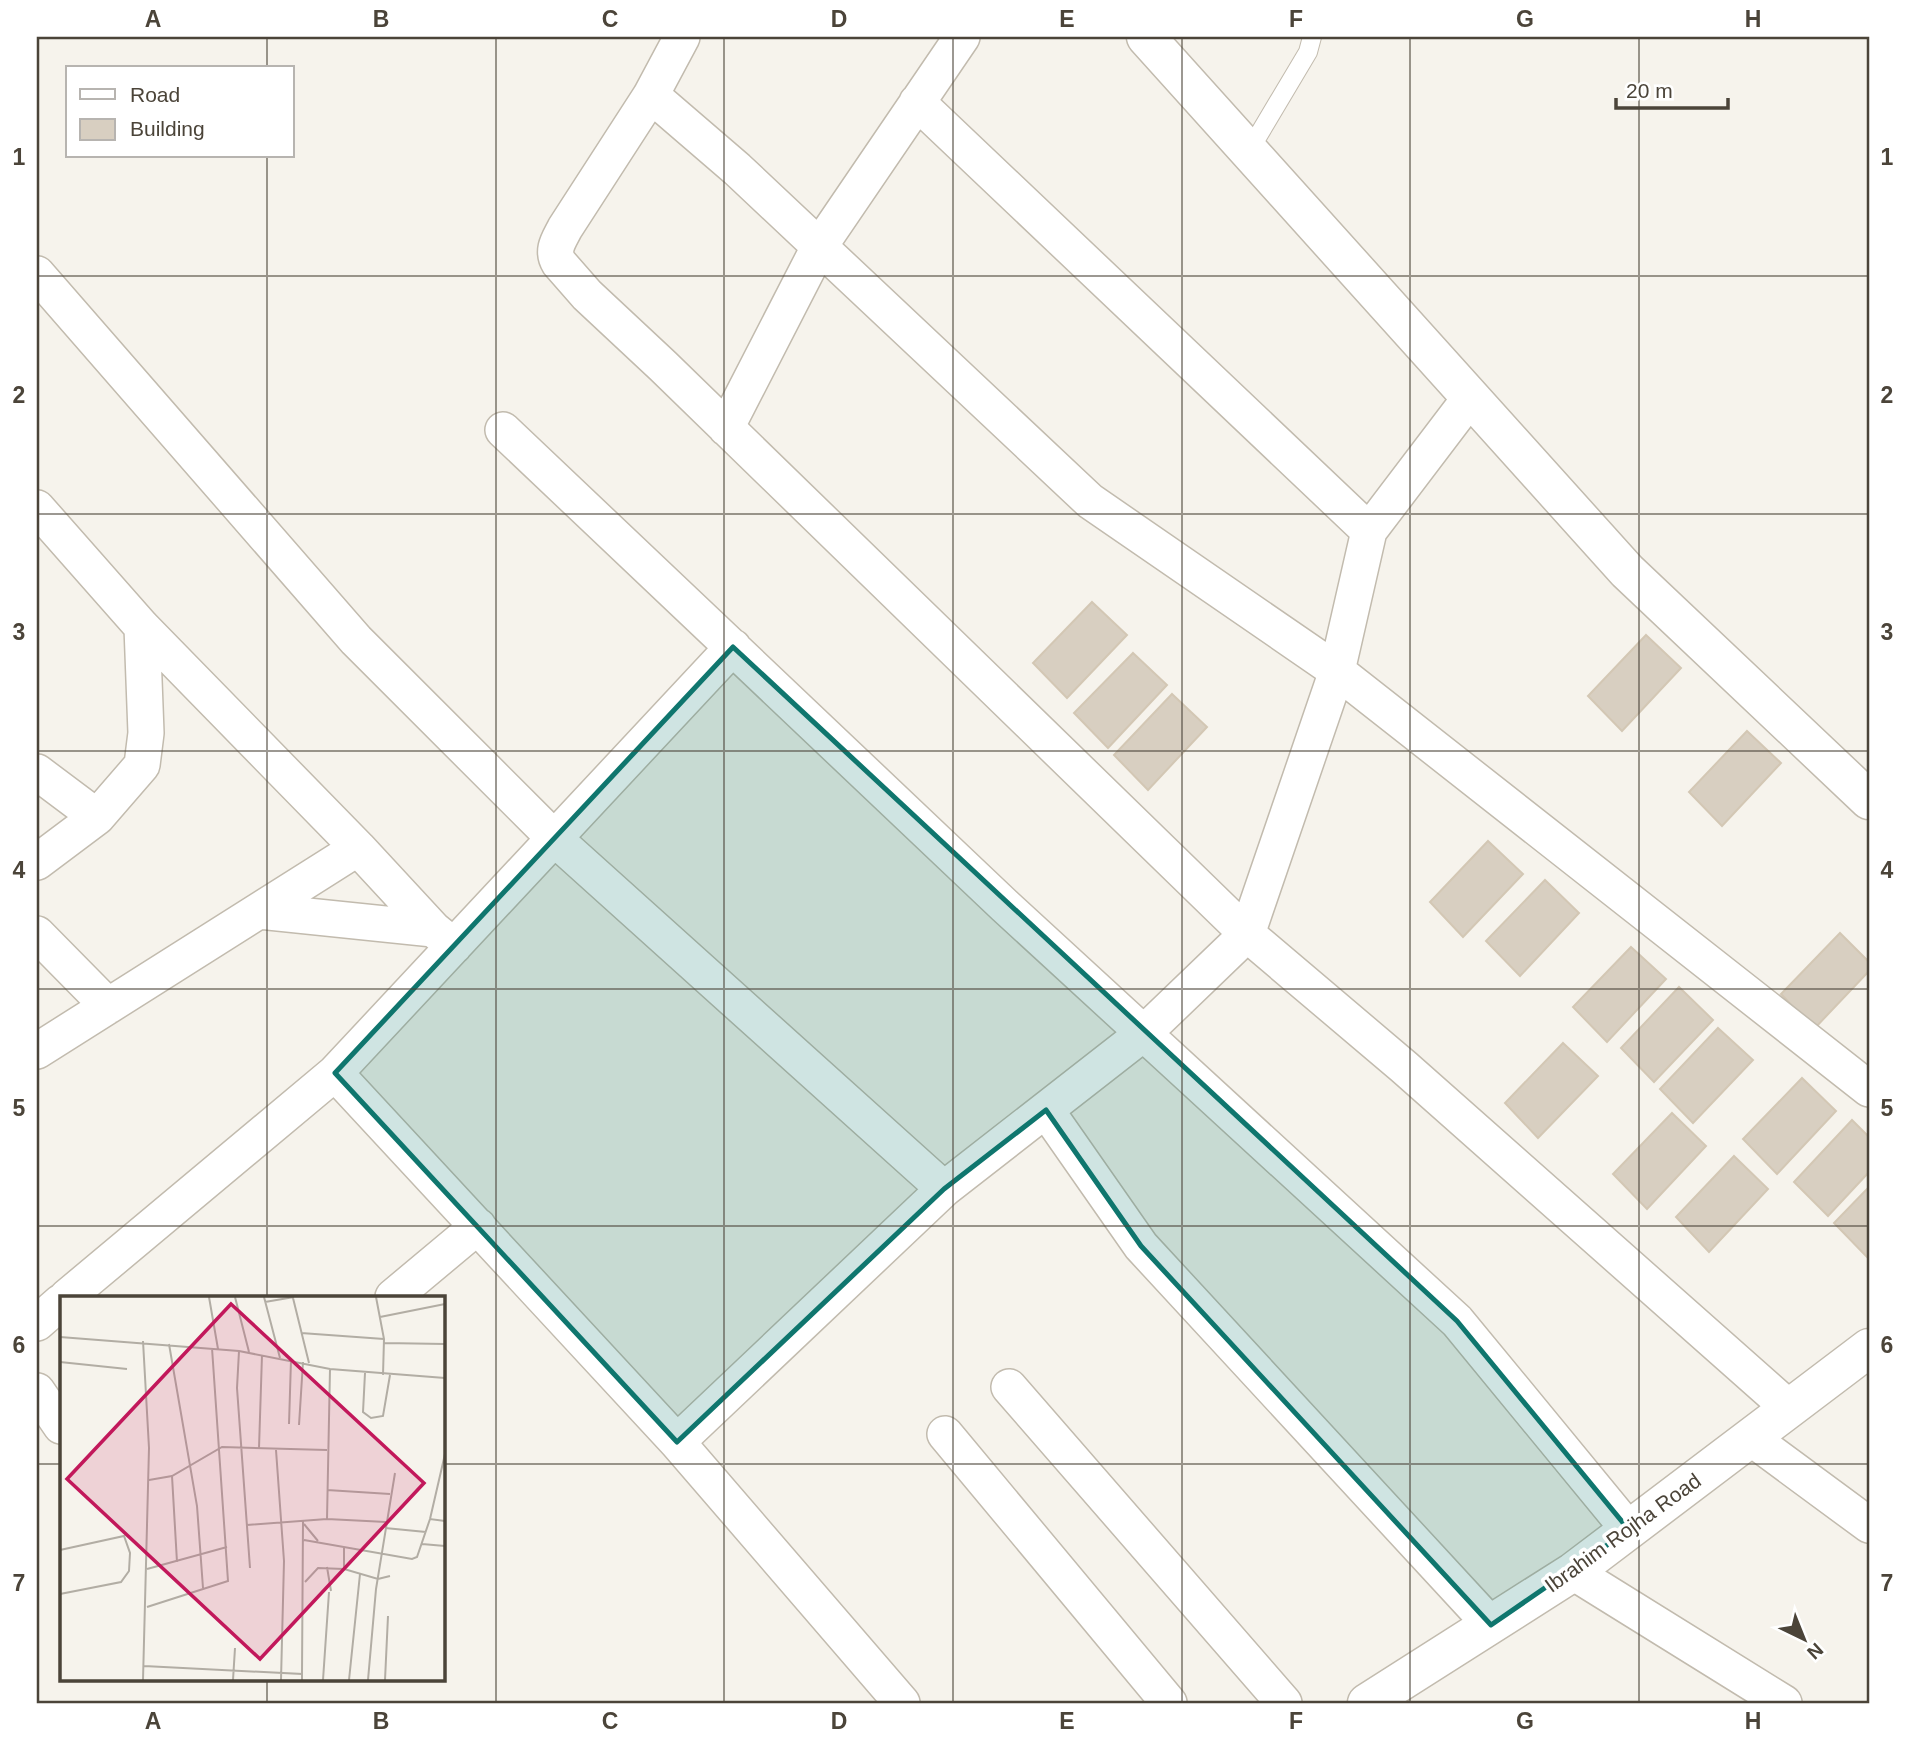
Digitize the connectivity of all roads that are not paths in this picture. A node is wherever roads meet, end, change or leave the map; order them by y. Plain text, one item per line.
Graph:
1 (682, 37) edge
2 (962, 37) edge
3 (1146, 37) edge
4 (1312, 37) edge
5 (651, 94) junction
6 (917, 102) junction
7 (1249, 151) junction
8 (819, 247) junction
9 (37, 274) edge
10 (1470, 398) junction
11 (726, 428) junction
12 (503, 430) dead end
13 (37, 508) edge
14 (1369, 531) junction
15 (142, 627) junction
16 (733, 648) junction
17 (1337, 671) junction
18 (37, 772) edge
19 (1869, 800) edge
20 (97, 817) junction
21 (555, 839) junction
22 (358, 848) junction
23 (37, 862) edge
24 (259, 911) junction
25 (37, 934) edge
26 (1247, 934) junction
27 (444, 938) junction
28 (108, 1006) junction
29 (1144, 1033) junction
30 (37, 1051) edge
31 (335, 1073) junction
32 (1869, 1089) edge
33 (1046, 1110) junction
34 (944, 1189) junction
35 (478, 1226) junction
36 (68, 1296) edge
37 (394, 1296) edge
38 (60, 1303) edge
39 (37, 1323) edge
40 (1869, 1348) edge
41 (1009, 1387) dead end
42 (37, 1391) edge
43 (1790, 1409) junction
44 (60, 1425) edge
45 (945, 1434) dead end
46 (1751, 1438) junction
47 (677, 1442) junction
48 (1869, 1525) edge
49 (1629, 1530) junction
50 (1573, 1572) junction
51 (1491, 1625) junction
52 (1381, 1700) edge
53 (902, 1703) edge
54 (1168, 1703) edge
55 (1283, 1703) edge
56 (1784, 1703) edge

1 - 5 street
2 - 6 street
3 - 7 street
4 - 7 lane
5 - 8 street
5 - 11 street
6 - 8 street
6 - 14 street
7 - 10 street
8 - 11 street
8 - 17 street
9 - 21 street
10 - 14 street
10 - 19 street
11 - 26 street
12 - 16 street
13 - 15 street
14 - 17 street
15 - 20 street
15 - 22 street
16 - 21 street
16 - 29 street
17 - 26 street
17 - 32 street
18 - 20 street
20 - 23 street
21 - 27 street
21 - 34 street
22 - 24 street
22 - 27 street
24 - 27 street
24 - 28 street
25 - 28 street
26 - 29 street
26 - 43 street
27 - 31 street
28 - 30 street
29 - 33 street
29 - 49 street
31 - 35 street
31 - 36 street
33 - 34 street
33 - 51 street
34 - 47 street
35 - 37 street
35 - 47 street
38 - 39 street
40 - 43 street, Ibrahim Rojha Road
41 - 55 street
42 - 44 street
43 - 46 street, Ibrahim Rojha Road
45 - 54 street
46 - 48 street
46 - 49 street, Ibrahim Rojha Road
47 - 53 street
49 - 50 street, Ibrahim Rojha Road
50 - 51 street, Ibrahim Rojha Road
50 - 56 street
51 - 52 street, Ibrahim Rojha Road

